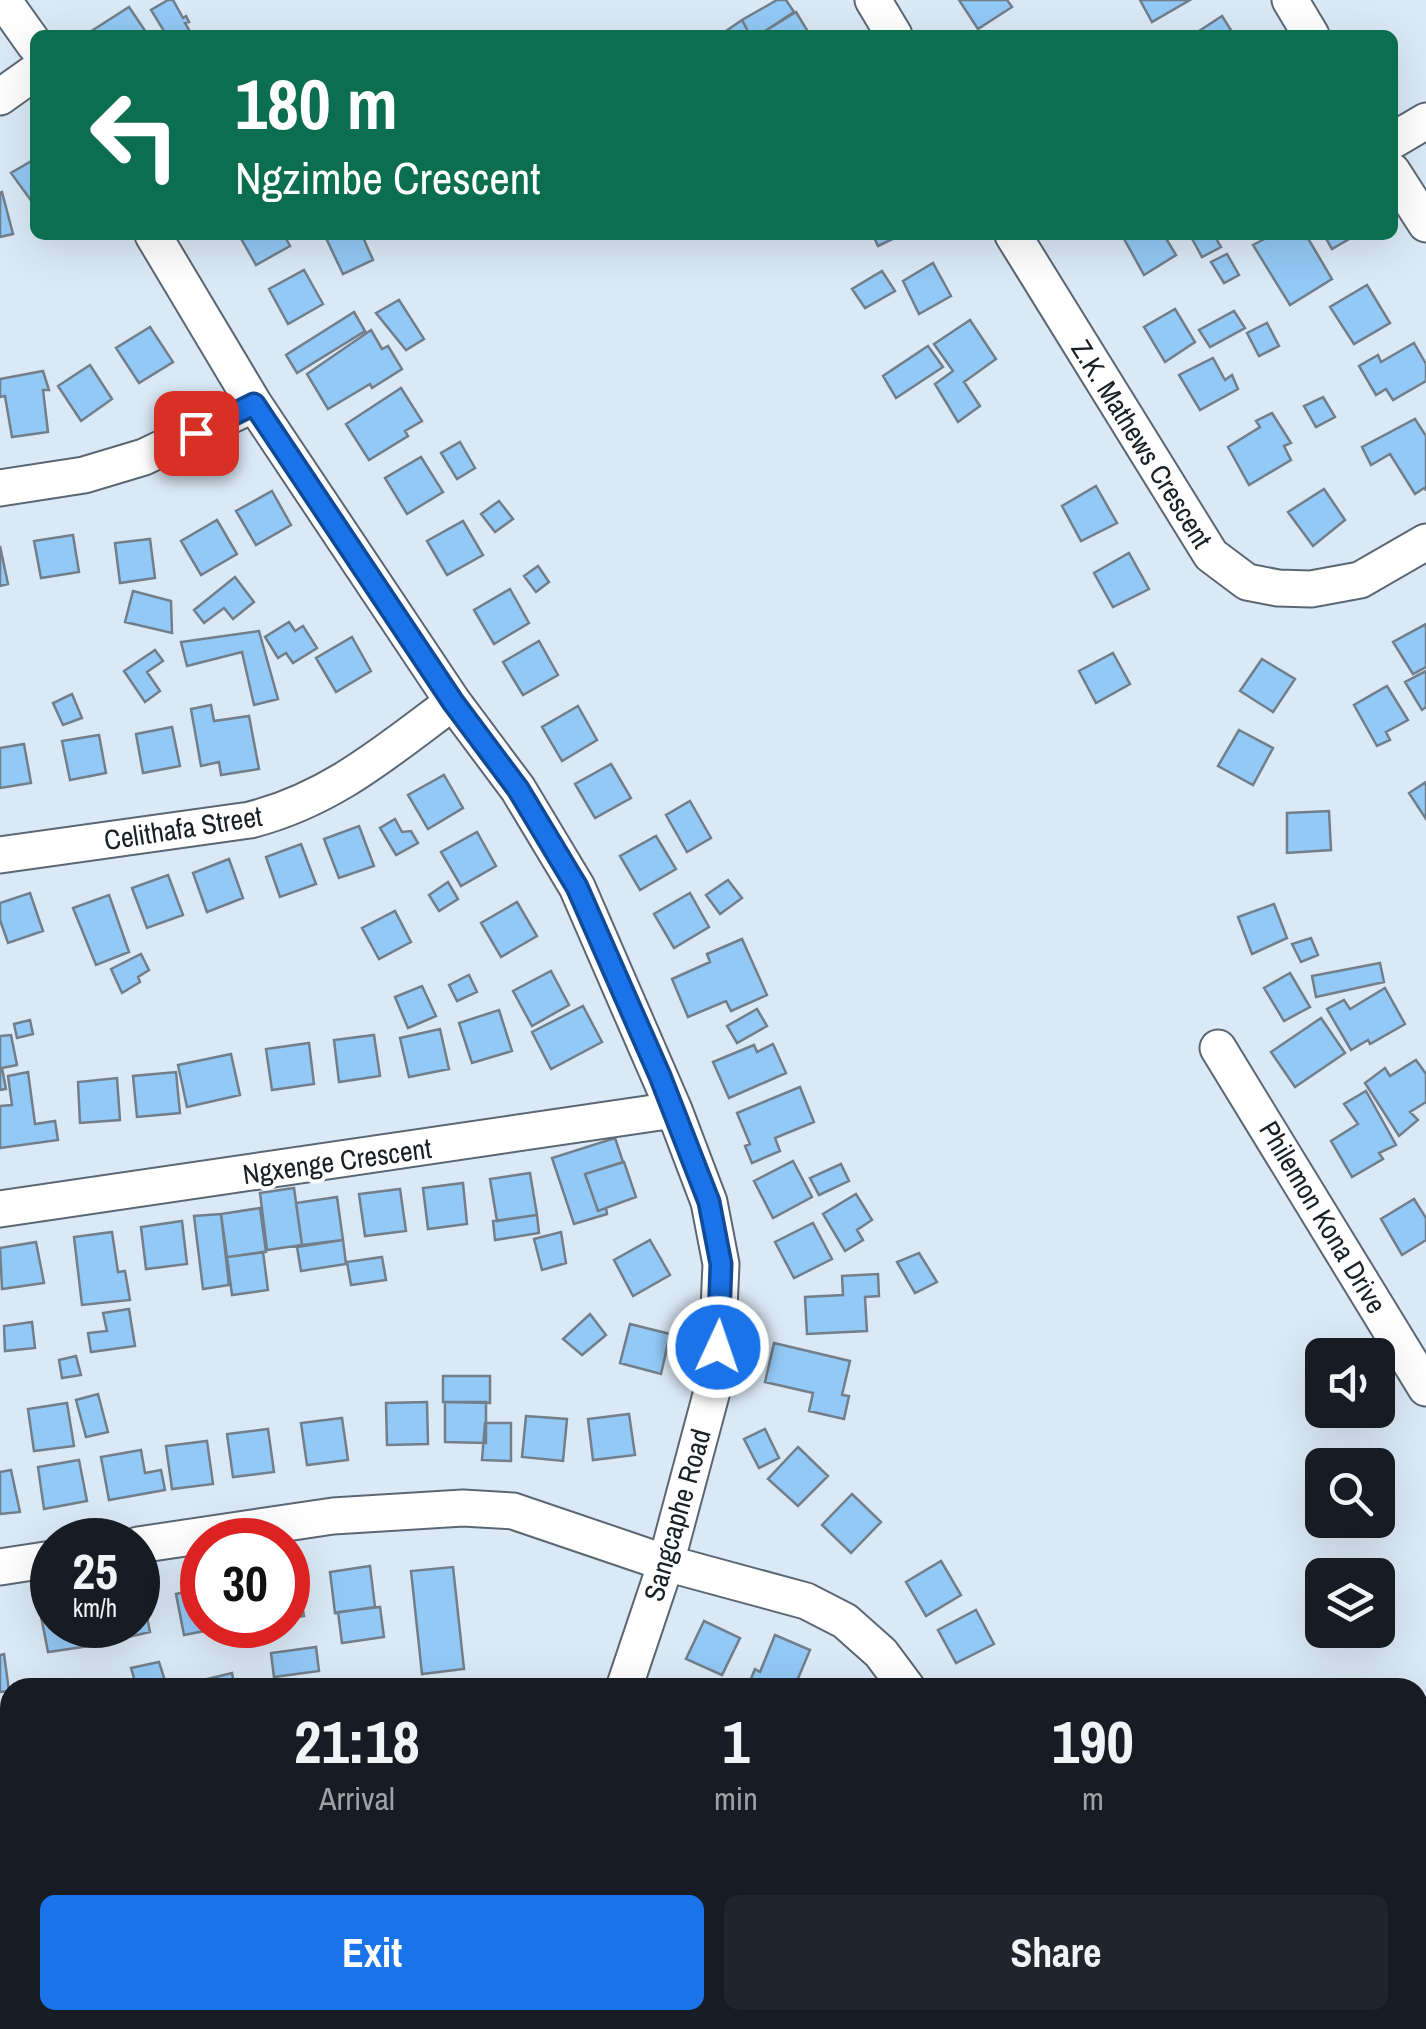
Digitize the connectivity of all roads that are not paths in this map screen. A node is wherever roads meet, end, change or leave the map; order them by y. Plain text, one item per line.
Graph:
1 (3, 0) edge
2 (873, 0) edge
3 (1290, 0) edge
4 (891, 30) edge
5 (1308, 30) edge
6 (30, 38) edge
7 (30, 76) edge
8 (0, 97) edge
9 (1426, 121) edge
10 (1398, 137) edge
11 (1398, 180) edge
12 (1426, 224) edge
13 (156, 240) edge
14 (1016, 240) edge
15 (254, 404) junction
16 (0, 488) edge
17 (1426, 542) edge
18 (453, 702) junction
19 (0, 856) edge
20 (1218, 1048) dead end
21 (674, 1110) junction
22 (0, 1209) edge
23 (1426, 1388) edge
24 (160, 1542) edge
25 (30, 1562) edge
26 (666, 1563) junction
27 (0, 1567) edge
28 (627, 1678) edge
29 (899, 1678) edge

1 - 6 street
2 - 4 street
3 - 5 street
7 - 8 street
9 - 10 street
11 - 12 street
13 - 15 street, Sangcaphe Road
14 - 17 street, Z.K. Mathews Crescent
15 - 16 street
15 - 18 street, Sangcaphe Road
18 - 19 street, Celithafa Street
18 - 21 street, Sangcaphe Road
20 - 23 street, Philemon Kona Drive
21 - 22 street, Ngxenge Crescent
21 - 26 street, Sangcaphe Road
24 - 26 street
25 - 27 street
26 - 28 street, Sangcaphe Road
26 - 29 street

